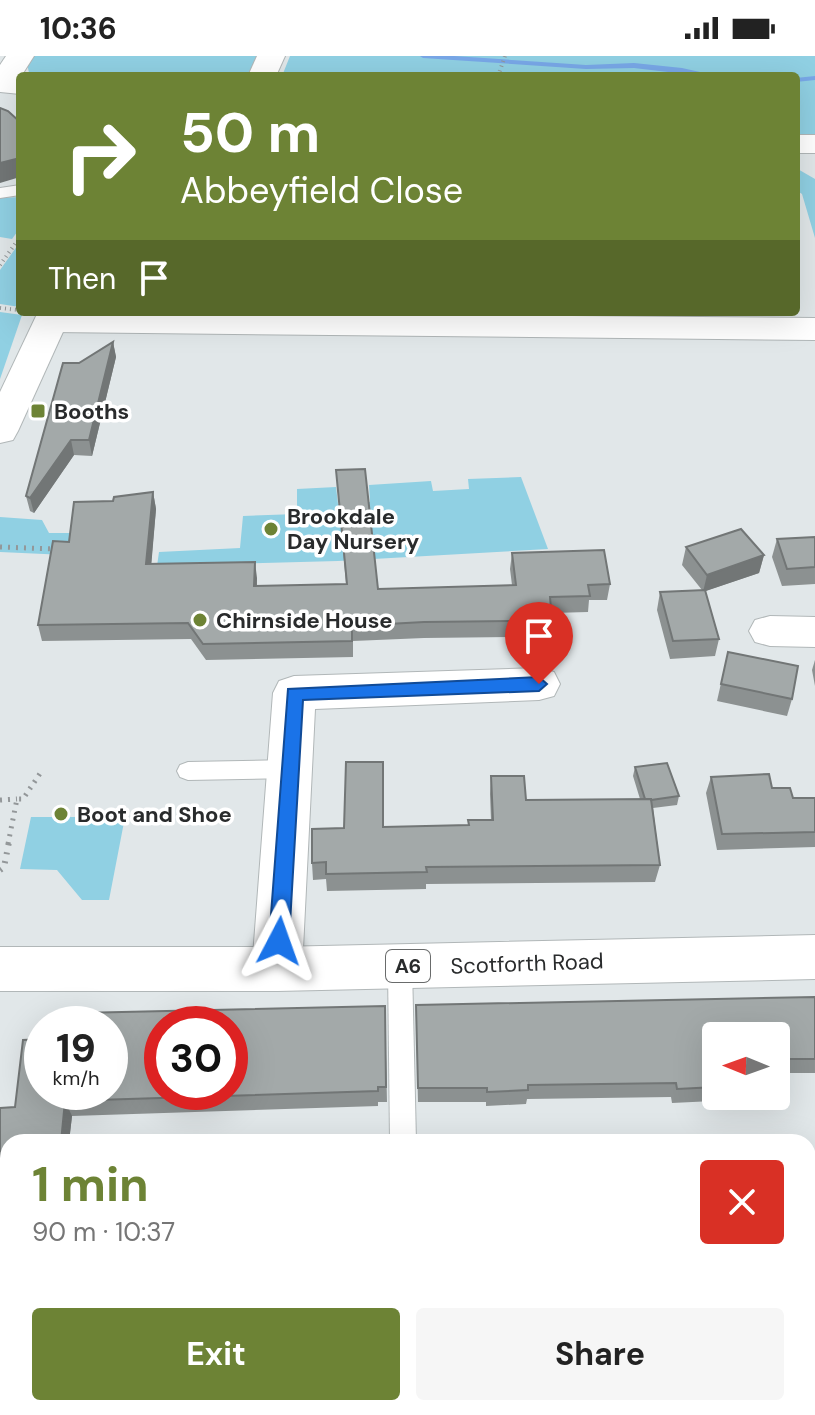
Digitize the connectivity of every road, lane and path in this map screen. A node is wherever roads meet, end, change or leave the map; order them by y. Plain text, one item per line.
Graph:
1 (20, 56) edge
2 (8, 84) edge
3 (16, 243) edge
4 (0, 265) edge
5 (42, 316) edge
6 (97, 316) edge
7 (815, 329) edge
8 (0, 431) edge
9 (0, 547) edge
10 (67, 549) edge
11 (770, 631) dead end
12 (815, 632) edge
13 (539, 684) dead end
14 (290, 769) junction
15 (188, 771) dead end
16 (41, 772) dead end
17 (17, 799) junction
18 (0, 800) edge
19 (0, 870) edge
20 (815, 957) edge
21 (400, 967) junction
22 (0, 969) edge
23 (277, 969) junction
24 (403, 1134) edge

1 - 2 street
3 - 4 path
5 - 8 street
6 - 7 street
9 - 10 path
11 - 12 street
13 - 14 street
14 - 15 lane
14 - 23 street
16 - 17 path
17 - 18 path
17 - 19 path
20 - 21 street, Scotforth Road / A6
21 - 23 street, Scotforth Road / A6
21 - 24 lane
22 - 23 street, Scotforth Road / A6

